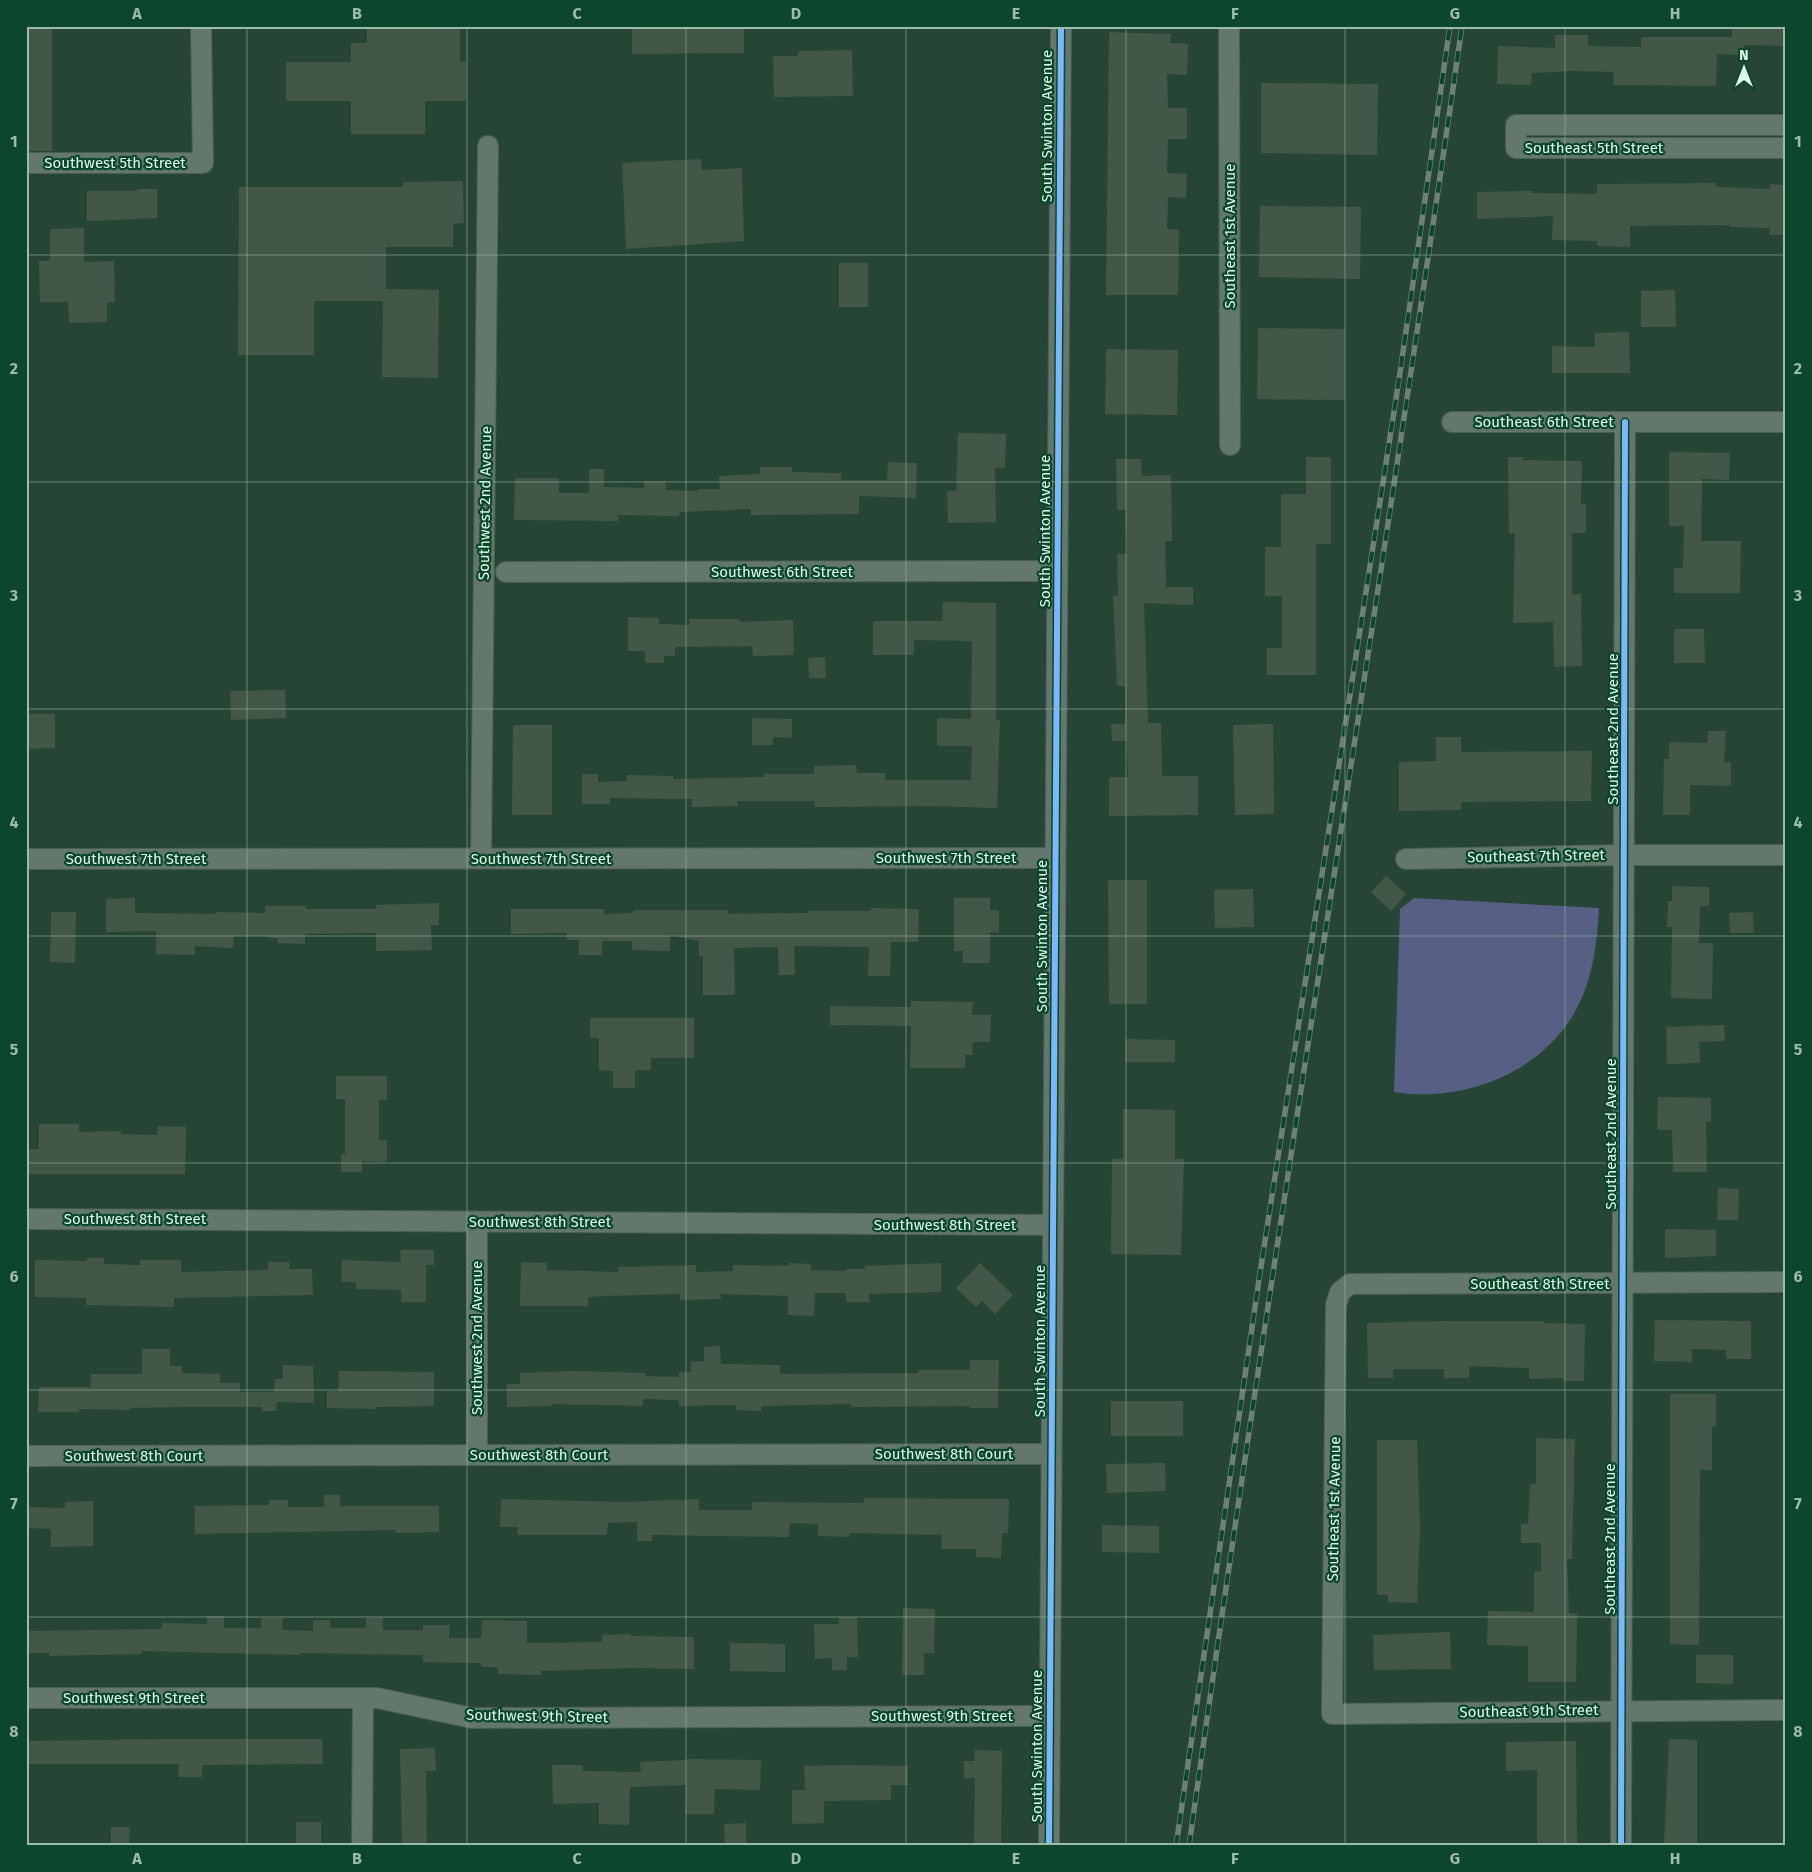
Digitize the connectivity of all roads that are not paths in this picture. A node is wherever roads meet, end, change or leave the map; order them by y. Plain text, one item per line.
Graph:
1 (201, 26) edge
2 (1061, 26) edge
3 (1229, 26) edge
4 (1786, 125) edge
5 (488, 146) dead end
6 (1786, 148) edge
7 (26, 163) edge
8 (1452, 422) dead end
9 (1625, 422) junction
10 (1786, 422) edge
11 (1230, 445) dead end
12 (1057, 571) junction
13 (506, 572) dead end
14 (1625, 854) junction
15 (1786, 854) edge
16 (1055, 858) junction
17 (26, 859) edge
18 (481, 859) junction
19 (1406, 859) dead end
20 (26, 1219) edge
21 (477, 1222) junction
22 (1053, 1225) junction
23 (1786, 1282) edge
24 (1623, 1283) junction
25 (1336, 1304) joint
26 (1051, 1454) junction
27 (478, 1455) junction
28 (26, 1456) edge
29 (26, 1698) edge
30 (363, 1698) junction
31 (1622, 1710) junction
32 (1786, 1710) edge
33 (1332, 1714) joint
34 (1050, 1716) junction
35 (362, 1846) edge
36 (1049, 1846) edge
37 (1621, 1846) edge

1 - 7 street, Southwest 5th Street
2 - 12 street, South Swinton Avenue
3 - 11 street, Southeast 1st Avenue
4 - 6 street, Southeast 5th Street
5 - 18 street, Southwest 2nd Avenue
8 - 9 street, Southeast 6th Street
9 - 10 street, Southeast 6th Street
9 - 14 street, Southeast 2nd Avenue
12 - 13 street, Southwest 6th Street
12 - 16 street, South Swinton Avenue
14 - 15 street, Southeast 7th Street
14 - 19 street, Southeast 7th Street
14 - 24 street, Southeast 2nd Avenue
16 - 18 street, Southwest 7th Street
16 - 22 street, South Swinton Avenue
17 - 18 street, Southwest 7th Street
20 - 21 street, Southwest 8th Street
21 - 22 street, Southwest 8th Street
21 - 27 street, Southwest 2nd Avenue
22 - 26 street, South Swinton Avenue
23 - 24 street, Southeast 8th Street
24 - 25 street, Southeast 8th Street
24 - 31 street, Southeast 2nd Avenue
25 - 33 street, Southeast 1st Avenue
26 - 27 street, Southwest 8th Court
26 - 34 street, South Swinton Avenue
27 - 28 street, Southwest 8th Court
29 - 30 street, Southwest 9th Street
30 - 34 street, Southwest 9th Street
30 - 35 street
31 - 32 street, Southeast 9th Street
31 - 33 street, Southeast 9th Street
31 - 37 street, Southeast 2nd Avenue
34 - 36 street, South Swinton Avenue

